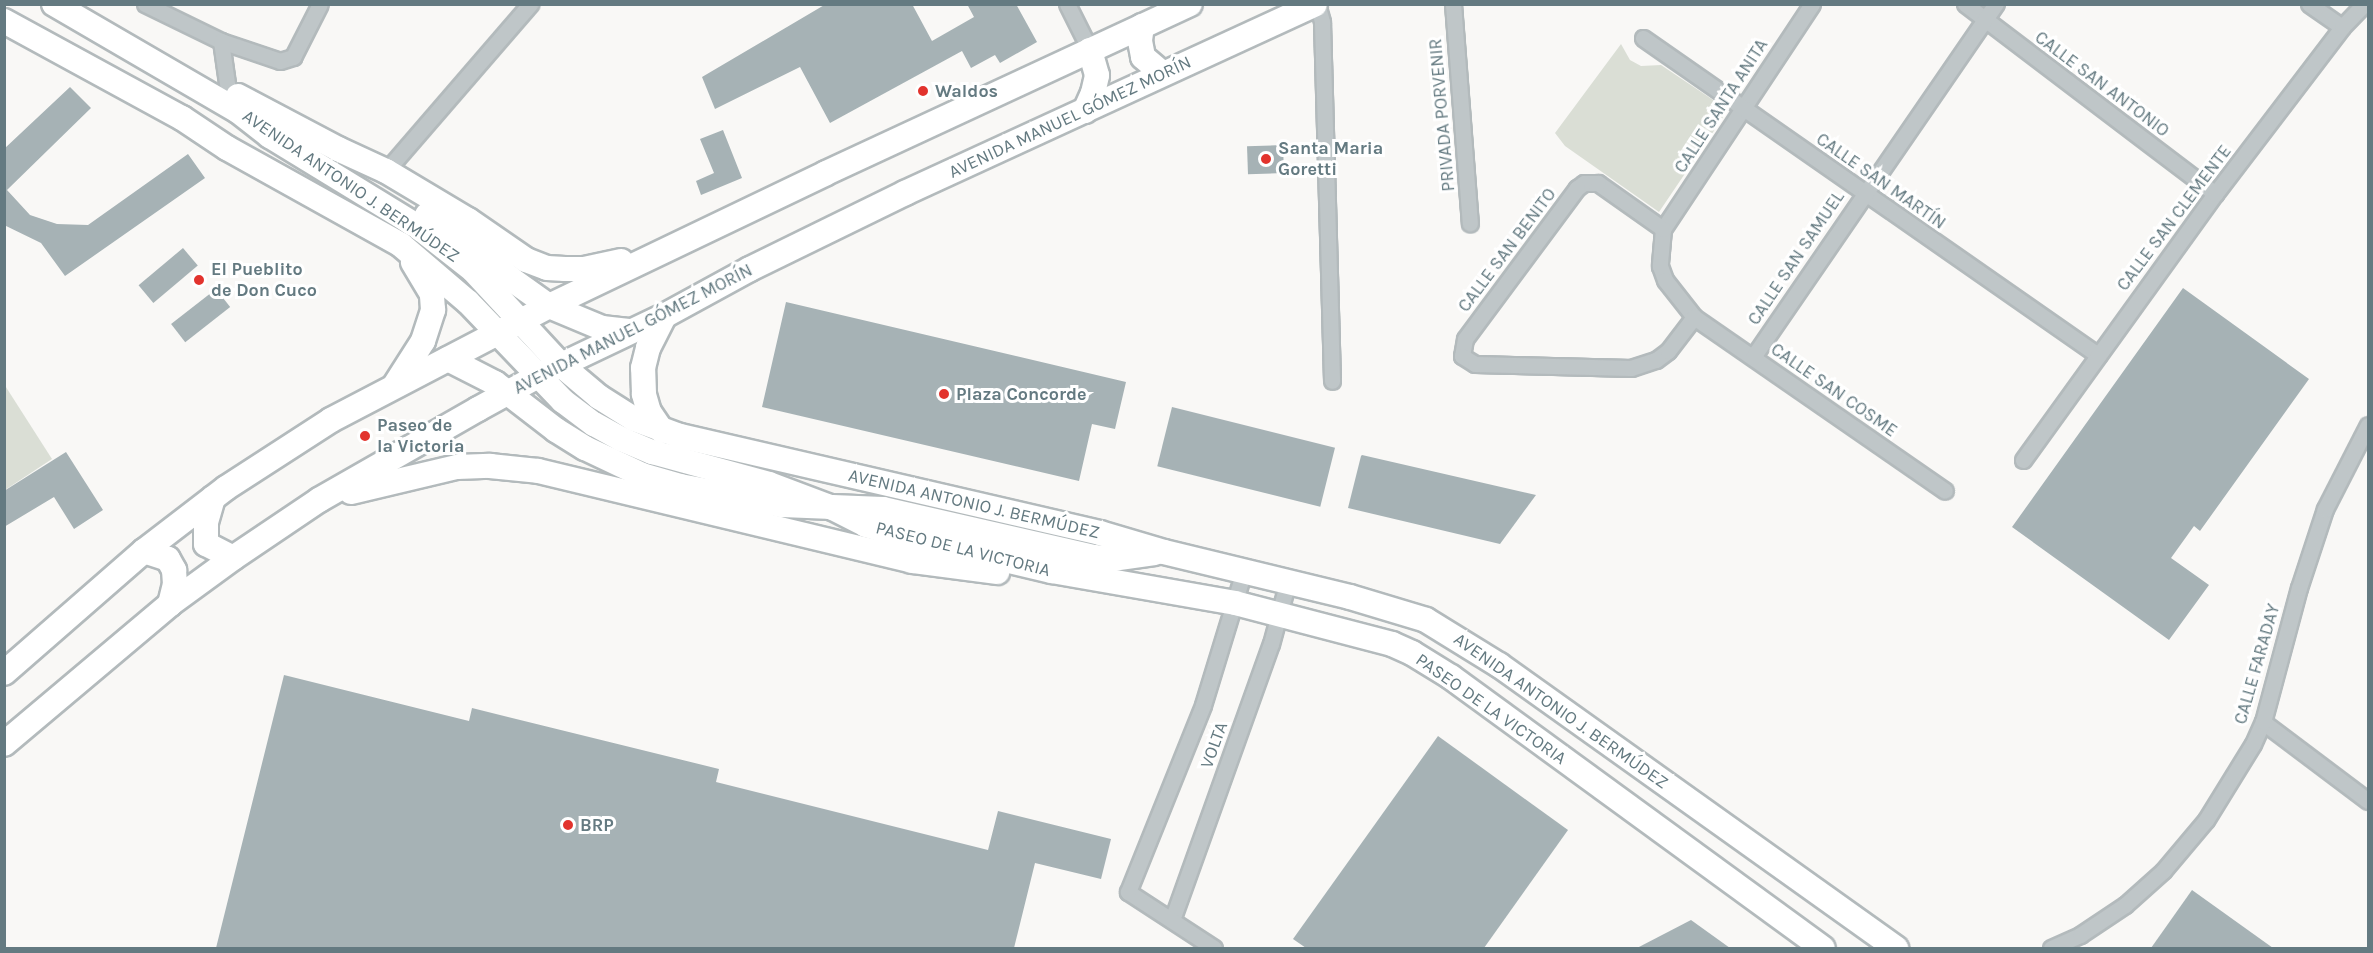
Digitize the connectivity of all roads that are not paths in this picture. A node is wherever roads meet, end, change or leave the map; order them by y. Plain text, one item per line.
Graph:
1 (54, 4) edge
2 (320, 4) edge
3 (530, 4) edge
4 (1066, 4) edge
5 (1190, 4) edge
6 (1316, 4) edge
7 (1453, 4) edge
8 (1812, 4) edge
9 (1965, 4) edge
10 (1996, 4) edge
11 (2309, 4) edge
12 (2364, 4) edge
13 (155, 7) edge
14 (79, 18) junction
15 (1985, 19) junction
16 (4, 21) edge
17 (1142, 26) junction
18 (2342, 27) junction
19 (1643, 38) dead end
20 (221, 41) junction
21 (1090, 50) junction
22 (1162, 73) junction
23 (228, 90) junction
24 (1742, 107) junction
25 (1085, 111) junction
26 (182, 118) junction
27 (270, 136) junction
28 (386, 171) junction
29 (1864, 192) junction
30 (2215, 194) junction
31 (1470, 223) dead end
32 (1663, 229) junction
33 (401, 245) junction
34 (667, 249) junction
35 (549, 306) junction
36 (664, 316) junction
37 (1694, 316) junction
38 (522, 320) junction
39 (629, 331) junction
40 (495, 332) junction
41 (2098, 355) junction
42 (1753, 357) junction
43 (448, 359) junction
44 (561, 366) junction
45 (538, 376) junction
46 (1332, 381) dead end
47 (394, 387) junction
48 (510, 393) junction
49 (2368, 424) edge
50 (662, 431) junction
51 (2023, 460) dead end
52 (1945, 491) dead end
53 (213, 498) junction
54 (319, 500) junction
55 (833, 508) junction
56 (144, 551) junction
57 (1164, 552) junction
58 (233, 558) junction
59 (1052, 571) junction
60 (1244, 571) junction
61 (1288, 581) junction
62 (1235, 603) junction
63 (170, 604) junction
64 (1281, 615) junction
65 (4, 673) edge
66 (2263, 722) junction
67 (4, 744) edge
68 (2368, 801) edge
69 (1172, 920) junction
70 (1214, 948) edge
71 (1823, 948) edge
72 (1896, 948) edge
73 (2051, 948) edge

1 - 14 main road, AVENIDA ANTONIO J. BERMÚDEZ
2 - 20 street
3 - 28 street
4 - 21 street
5 - 17 main road
6 - 22 main road, AVENIDA MANUEL GÓMEZ MORÍN
6 - 46 street
7 - 31 street, PRIVADA PORVENIR
8 - 24 street, CALLE SANTA ANITA
9 - 15 street, CALLE SAN ANTONIO
10 - 15 street, CALLE SAN SAMUEL
11 - 18 street
12 - 18 street, CALLE SAN CLEMENTE
13 - 20 street
14 - 23 main road
14 - 27 main road, AVENIDA ANTONIO J. BERMÚDEZ
15 - 29 street, CALLE SAN SAMUEL
15 - 30 street, CALLE SAN ANTONIO
16 - 26 main road, PASEO DE LA VICTORIA
17 - 21 main road
17 - 22 main road
18 - 30 street, CALLE SAN CLEMENTE
19 - 24 street, CALLE SAN MARTÍN
20 - 23 street
21 - 25 main road
21 - 34 main road
22 - 25 main road, AVENIDA MANUEL GÓMEZ MORÍN
23 - 28 main road
24 - 29 street, CALLE SAN MARTÍN
24 - 32 street, CALLE SANTA ANITA
25 - 36 main road, AVENIDA MANUEL GÓMEZ MORÍN
26 - 27 main road
26 - 33 main road, PASEO DE LA VICTORIA
27 - 35 main road
27 - 38 main road, AVENIDA ANTONIO J. BERMÚDEZ
28 - 34 main road
29 - 41 street, CALLE SAN MARTÍN
29 - 42 street, CALLE SAN SAMUEL
30 - 41 street, CALLE SAN CLEMENTE
32 - 37 street, CALLE SAN COSME
32 - 37 street, CALLE SAN BENITO
33 - 40 main road, PASEO DE LA VICTORIA
33 - 47 main road
34 - 35 main road
35 - 38 main road
35 - 39 main road
36 - 39 main road, AVENIDA MANUEL GÓMEZ MORÍN
36 - 50 main road
37 - 42 street, CALLE SAN COSME
38 - 40 main road
38 - 44 main road, AVENIDA ANTONIO J. BERMÚDEZ
39 - 44 main road, AVENIDA MANUEL GÓMEZ MORÍN
40 - 43 main road
40 - 45 main road, PASEO DE LA VICTORIA
41 - 51 street, CALLE SAN CLEMENTE
42 - 52 street, CALLE SAN COSME
43 - 47 main road
43 - 48 main road
44 - 45 main road, AVENIDA MANUEL GÓMEZ MORÍN
44 - 50 main road, AVENIDA ANTONIO J. BERMÚDEZ
45 - 48 main road, AVENIDA MANUEL GÓMEZ MORÍN
45 - 55 main road, PASEO DE LA VICTORIA
47 - 53 main road
48 - 54 main road, AVENIDA MANUEL GÓMEZ MORÍN
48 - 55 main road
49 - 66 street, CALLE FARADAY
50 - 57 main road, AVENIDA ANTONIO J. BERMÚDEZ
53 - 56 main road
53 - 58 main road
54 - 58 main road, AVENIDA MANUEL GÓMEZ MORÍN
54 - 59 main road
55 - 57 main road
55 - 59 main road, PASEO DE LA VICTORIA
56 - 63 main road
56 - 65 main road
57 - 60 main road, AVENIDA ANTONIO J. BERMÚDEZ
58 - 63 main road, AVENIDA MANUEL GÓMEZ MORÍN
59 - 62 main road, PASEO DE LA VICTORIA
60 - 61 main road, AVENIDA ANTONIO J. BERMÚDEZ
60 - 62 street, VOLTA
61 - 64 street, VOLTA
61 - 72 main road, AVENIDA ANTONIO J. BERMÚDEZ
62 - 64 main road, PASEO DE LA VICTORIA
62 - 69 street, VOLTA
63 - 67 main road, AVENIDA MANUEL GÓMEZ MORÍN
64 - 69 street, VOLTA
64 - 71 main road, PASEO DE LA VICTORIA
66 - 68 street
66 - 73 street, CALLE FARADAY
69 - 70 street

